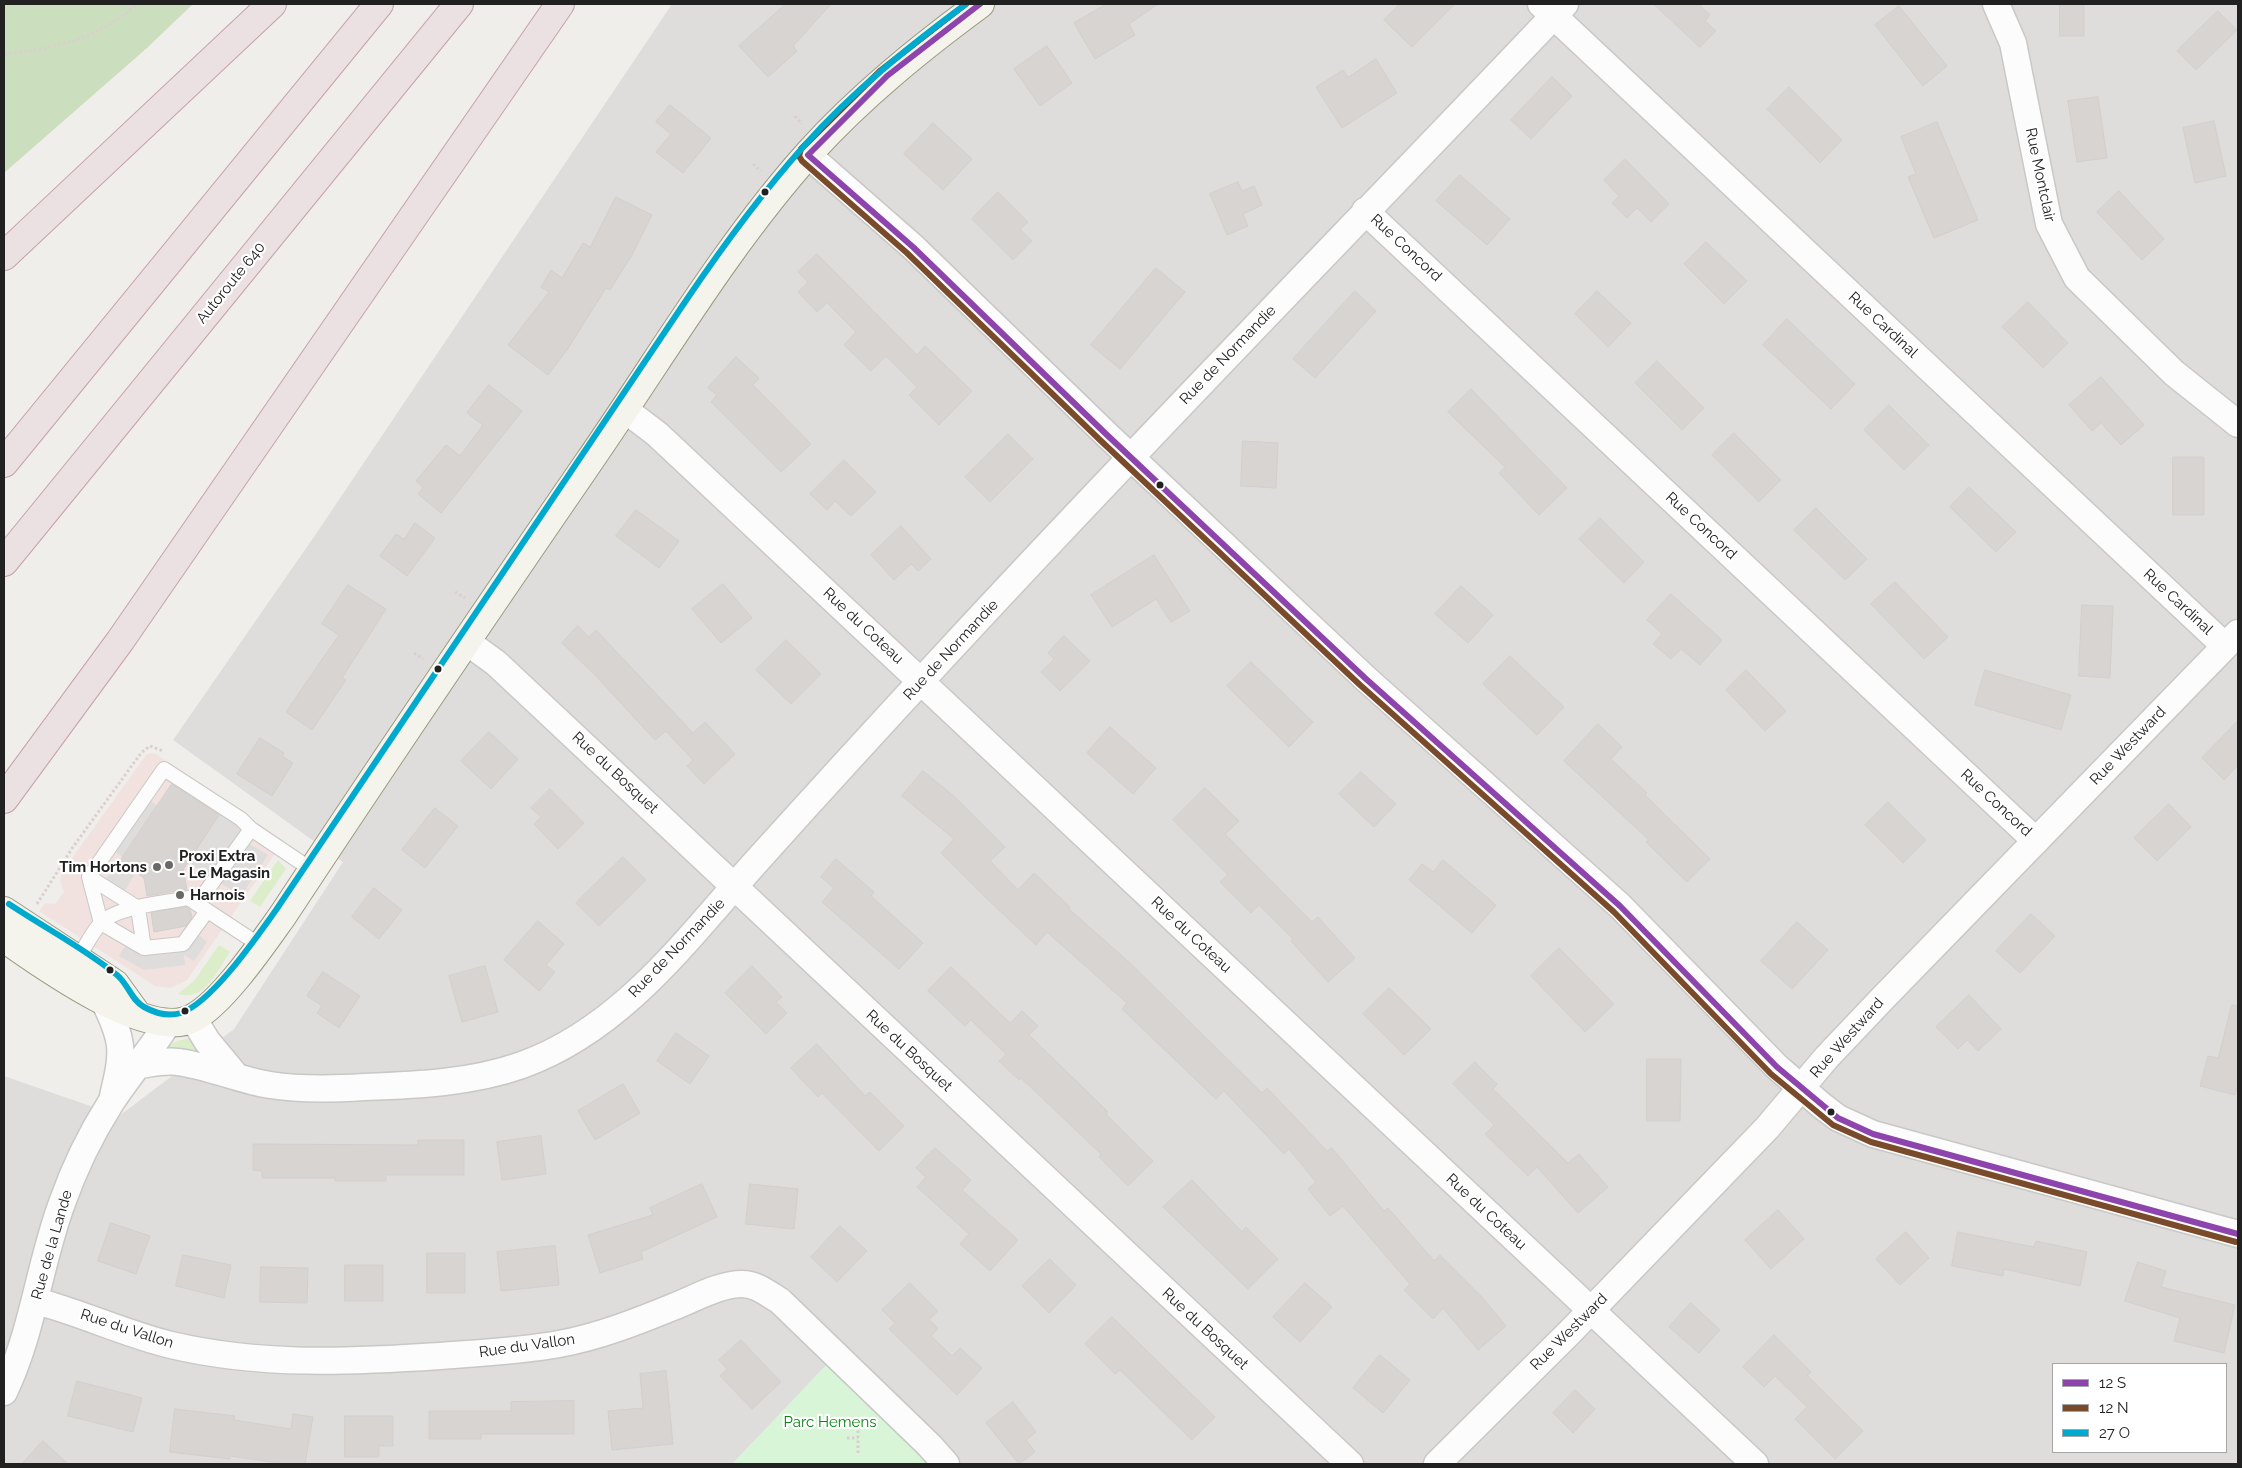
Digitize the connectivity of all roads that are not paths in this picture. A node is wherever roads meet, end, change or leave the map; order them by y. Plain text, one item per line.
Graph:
1 (272, 4) edge
2 (379, 4) edge
3 (459, 4) edge
4 (560, 4) edge
5 (980, 4) edge
6 (1996, 4) edge
7 (1553, 8) edge
8 (808, 155) junction
9 (1366, 211) junction
10 (4, 256) edge
11 (624, 409) junction
12 (2238, 424) edge
13 (1132, 458) junction
14 (4, 463) edge
15 (4, 562) edge
16 (2232, 640) edge
17 (467, 642) junction
18 (922, 681) junction
19 (4, 800) edge
20 (250, 829) junction
21 (2036, 841) junction
22 (312, 870) junction
23 (88, 877) junction
24 (734, 887) junction
25 (138, 908) junction
26 (202, 908) junction
27 (4, 911) edge
28 (101, 923) junction
29 (4, 938) edge
30 (261, 946) junction
31 (144, 948) junction
32 (77, 959) junction
33 (105, 1004) junction
34 (136, 1013) junction
35 (180, 1021) junction
36 (141, 1065) junction
37 (236, 1076) junction
38 (1802, 1089) junction
39 (111, 1104) junction
40 (2238, 1234) edge
41 (36, 1301) junction
42 (1590, 1311) junction
43 (4, 1392) edge
44 (946, 1464) edge
45 (1350, 1464) edge
46 (1437, 1464) edge
47 (1754, 1464) edge

1 - 10 highway
2 - 14 highway
3 - 15 highway, Autoroute 640
4 - 19 highway
5 - 8 street
6 - 12 street, Rue Montclair
7 - 9 street, Rue de Normandie
7 - 16 street, Rue Cardinal
8 - 11 street
8 - 13 street
9 - 13 street, Rue de Normandie
9 - 21 street, Rue Concord
11 - 17 street
11 - 18 street, Rue du Coteau
13 - 18 street, Rue de Normandie
13 - 38 street
16 - 21 street, Rue Westward
17 - 22 street
17 - 24 street, Rue du Bosquet
18 - 24 street, Rue de Normandie
18 - 42 street, Rue du Coteau
20 - 22 lane
20 - 23 lane
20 - 26 lane
21 - 38 street, Rue Westward
22 - 30 street
23 - 25 lane
23 - 28 lane
24 - 37 street, Rue de Normandie
24 - 45 street, Rue du Bosquet
25 - 26 lane
25 - 28 lane
25 - 31 lane
26 - 30 lane
26 - 31 lane
27 - 32 street
28 - 31 lane
28 - 32 lane
29 - 33 street
30 - 35 street
32 - 34 street
33 - 34 street
33 - 39 street, Rue de la Lande
34 - 35 street
35 - 36 street, Rue de la Lande
35 - 37 street
36 - 37 street, Rue de Normandie
36 - 39 street, Rue de la Lande
38 - 40 street
38 - 42 street, Rue Westward
39 - 41 street, Rue de la Lande
41 - 43 street, Rue de la Lande
41 - 44 street, Rue du Vallon
42 - 46 street, Rue Westward
42 - 47 street, Rue du Coteau

